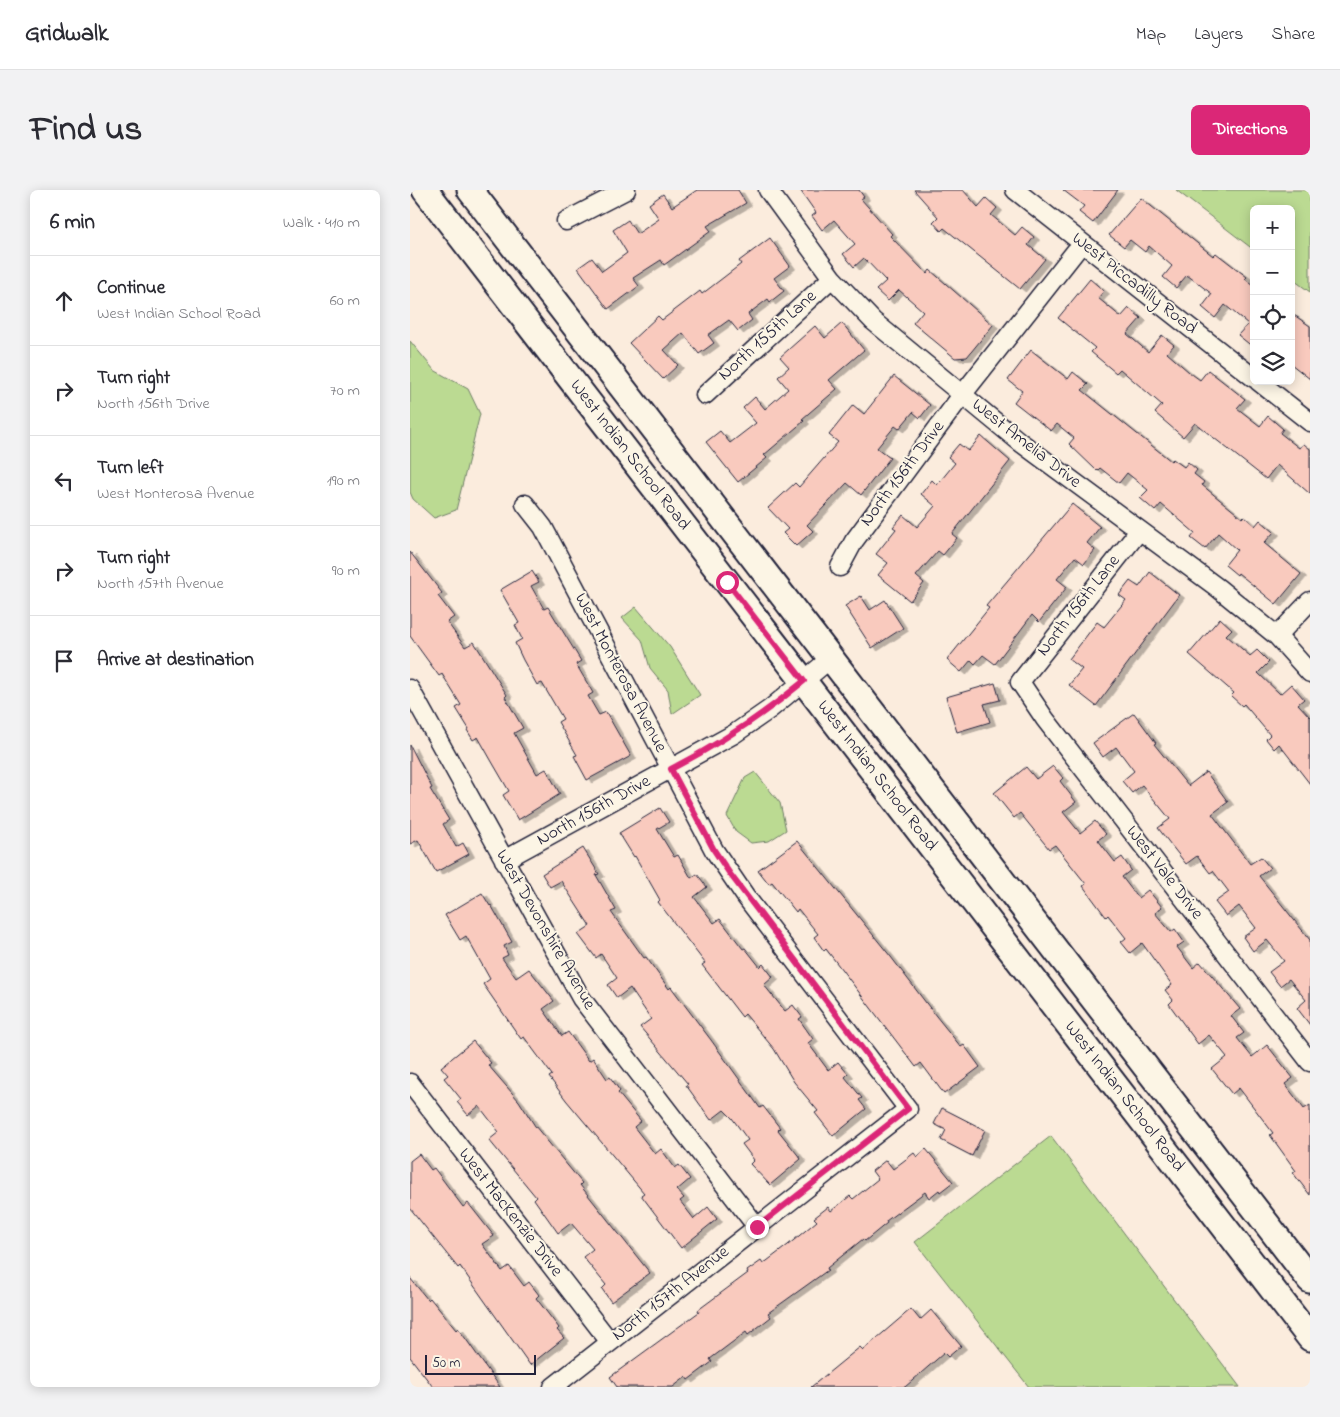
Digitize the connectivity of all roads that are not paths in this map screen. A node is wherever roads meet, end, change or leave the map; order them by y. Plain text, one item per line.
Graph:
1 (426, 190) edge
2 (470, 190) edge
3 (626, 190) edge
4 (768, 190) edge
5 (1015, 190) edge
6 (566, 221) dead end
7 (1082, 243) junction
8 (832, 278) junction
9 (1250, 375) edge
10 (1263, 385) edge
11 (705, 395) dead end
12 (962, 395) junction
13 (1310, 422) edge
14 (525, 504) dead end
15 (1139, 531) junction
16 (840, 567) dead end
17 (1310, 601) edge
18 (1277, 636) junction
19 (831, 658) junction
20 (1310, 672) edge
21 (804, 681) junction
22 (1020, 682) joint
23 (410, 689) edge
24 (671, 769) junction
25 (504, 860) junction
26 (1310, 1062) edge
27 (410, 1083) edge
28 (908, 1109) joint
29 (757, 1227) junction
30 (1310, 1280) edge
31 (1310, 1338) edge
32 (610, 1342) junction
33 (553, 1387) edge

1 - 21 main road, West Indian School Road
2 - 19 main road, West Indian School Road
3 - 6 street
4 - 8 street, West Amelia Drive
5 - 7 street, West Piccadilly Road
7 - 9 street, West Piccadilly Road
7 - 12 street, North 156th Drive
8 - 11 street, North 155th Lane
8 - 12 street, West Amelia Drive
10 - 13 street
12 - 15 street, West Amelia Drive
12 - 16 street, North 156th Drive
14 - 24 street, West Monterosa Avenue
15 - 18 street, West Amelia Drive
15 - 22 street, North 156th Lane
17 - 18 street
18 - 20 street, West Amelia Drive
19 - 21 street, North 156th Drive
19 - 30 main road, West Indian School Road
21 - 24 street, North 156th Drive
21 - 31 main road, West Indian School Road
22 - 26 street, West Vale Drive
23 - 25 street, West Devonshire Avenue
24 - 25 street, North 156th Drive
24 - 28 street, West Monterosa Avenue
25 - 29 street, West Devonshire Avenue
27 - 32 street, West MacKenzie Drive
28 - 29 street, North 157th Avenue
29 - 32 street, North 157th Avenue
32 - 33 street, North 157th Avenue

